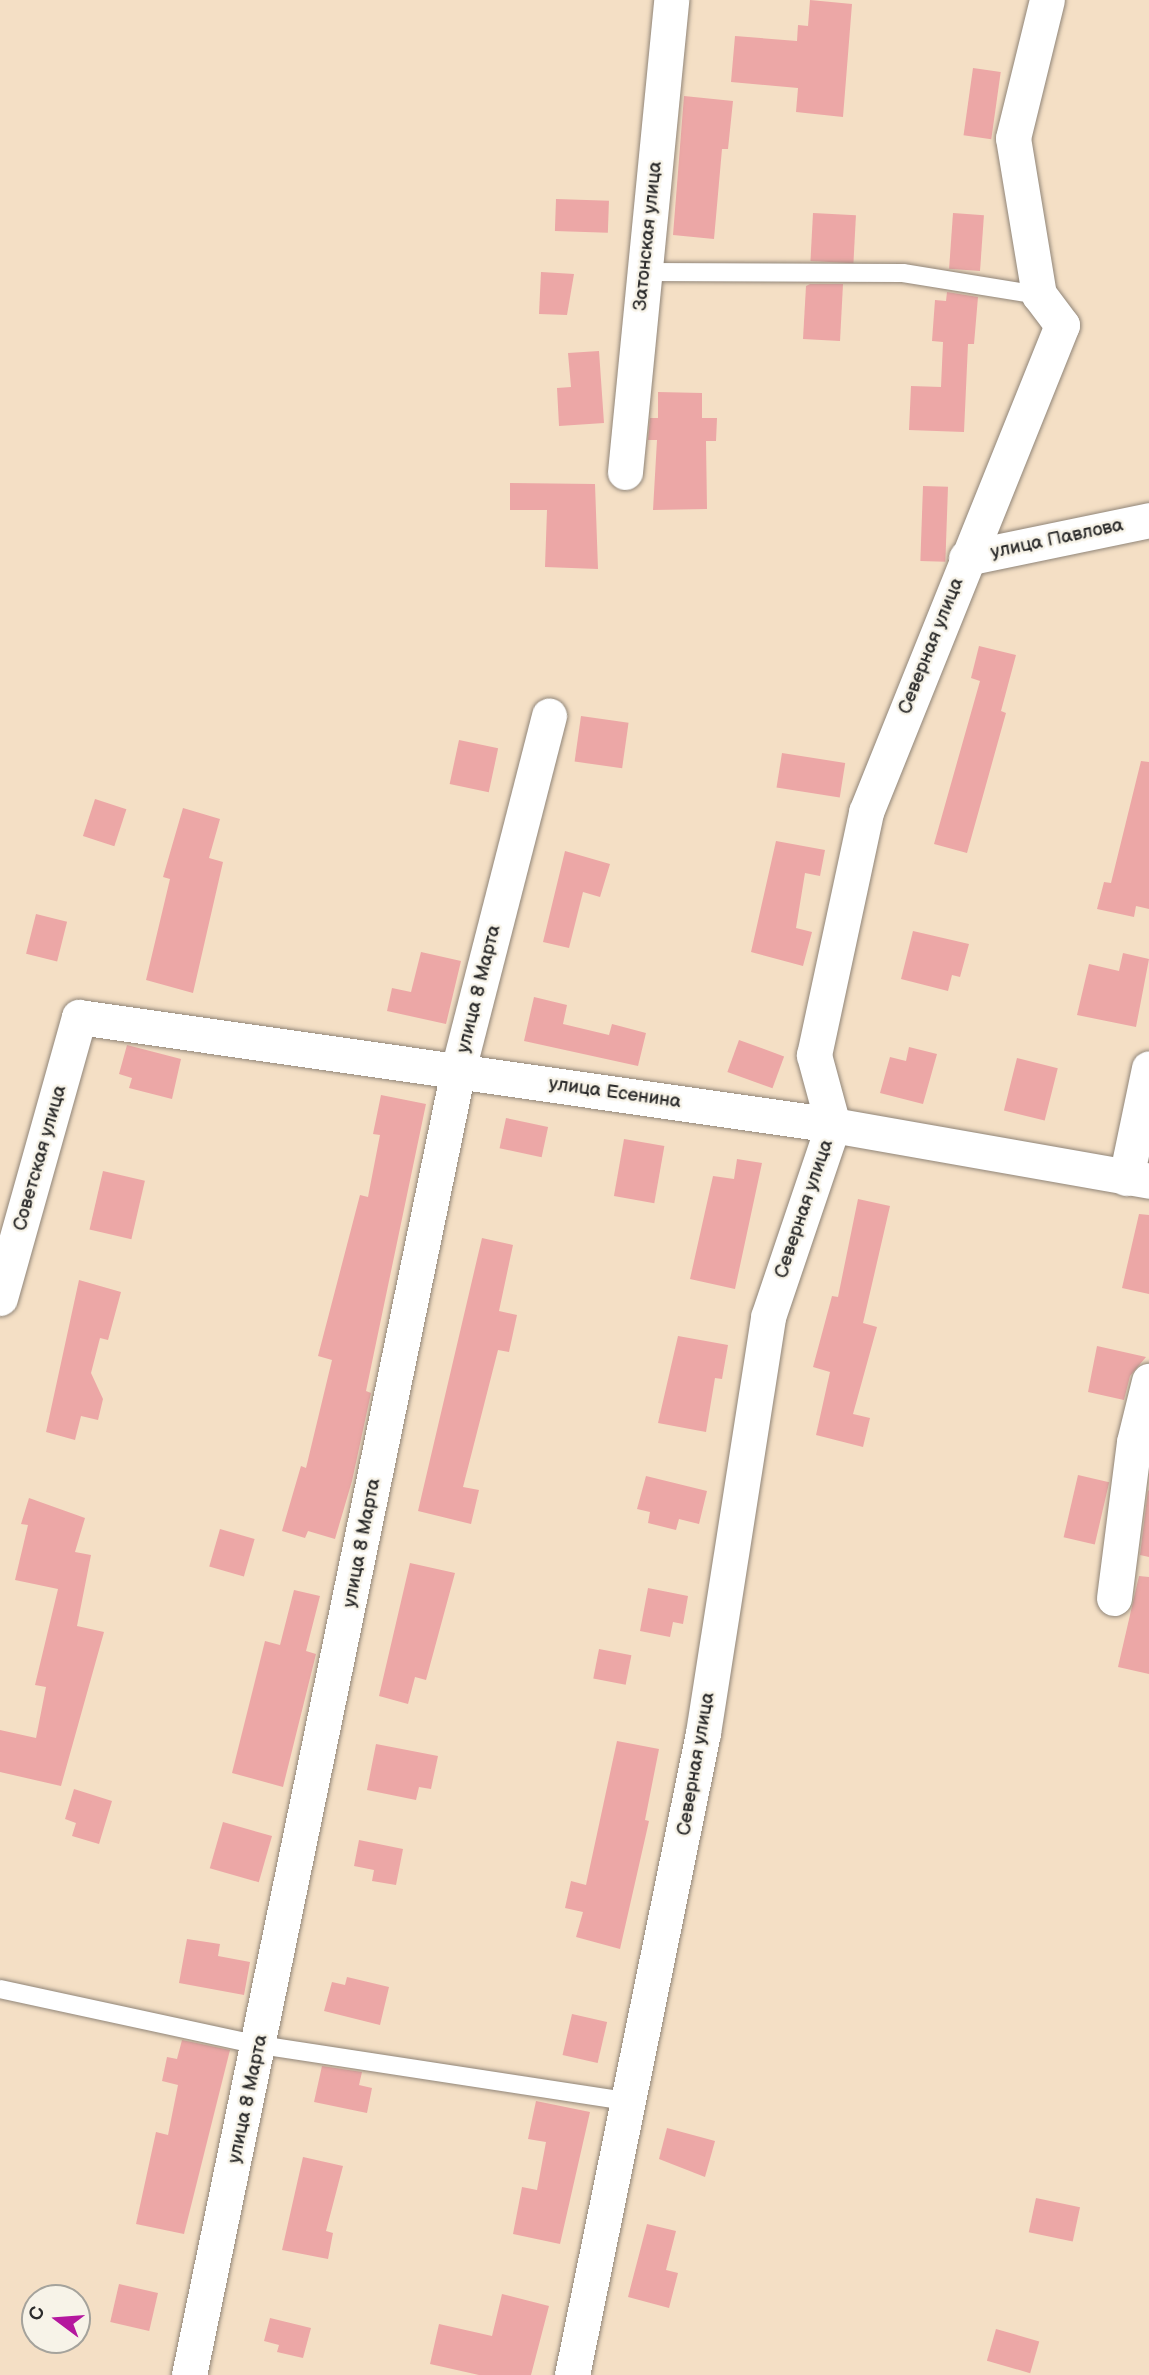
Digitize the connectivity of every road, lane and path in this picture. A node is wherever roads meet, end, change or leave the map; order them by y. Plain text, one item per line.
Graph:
1 (671, 0) edge
2 (1047, 0) edge
3 (645, 272) junction
4 (1040, 295) junction
5 (625, 472) dead end
6 (1149, 520) edge
7 (966, 558) junction
8 (549, 715) dead end
9 (79, 1017) joint
10 (1149, 1068) edge
11 (458, 1070) junction
12 (833, 1125) junction
13 (1137, 1179) edge
14 (0, 1298) edge
15 (1149, 1381) edge
16 (1114, 1598) dead end
17 (0, 1989) edge
18 (260, 2045) junction
19 (631, 2102) junction
20 (189, 2375) edge
21 (572, 2375) edge

1 - 3 street, Затонская улица
2 - 4 street, Северная улица
3 - 4 lane
3 - 5 street, Затонская улица
4 - 7 street, Северная улица
6 - 7 street, улица Павлова
7 - 12 street, Северная улица
8 - 11 street, улица 8 Марта
9 - 11 street, улица Есенина
9 - 14 street, Советская улица
10 - 13 street
11 - 12 street, улица Есенина
11 - 18 street, улица 8 Марта
12 - 13 street, улица Есенина
12 - 19 street, Северная улица
15 - 16 street
17 - 18 lane
18 - 19 lane
18 - 20 street, улица 8 Марта
19 - 21 street, Северная улица

